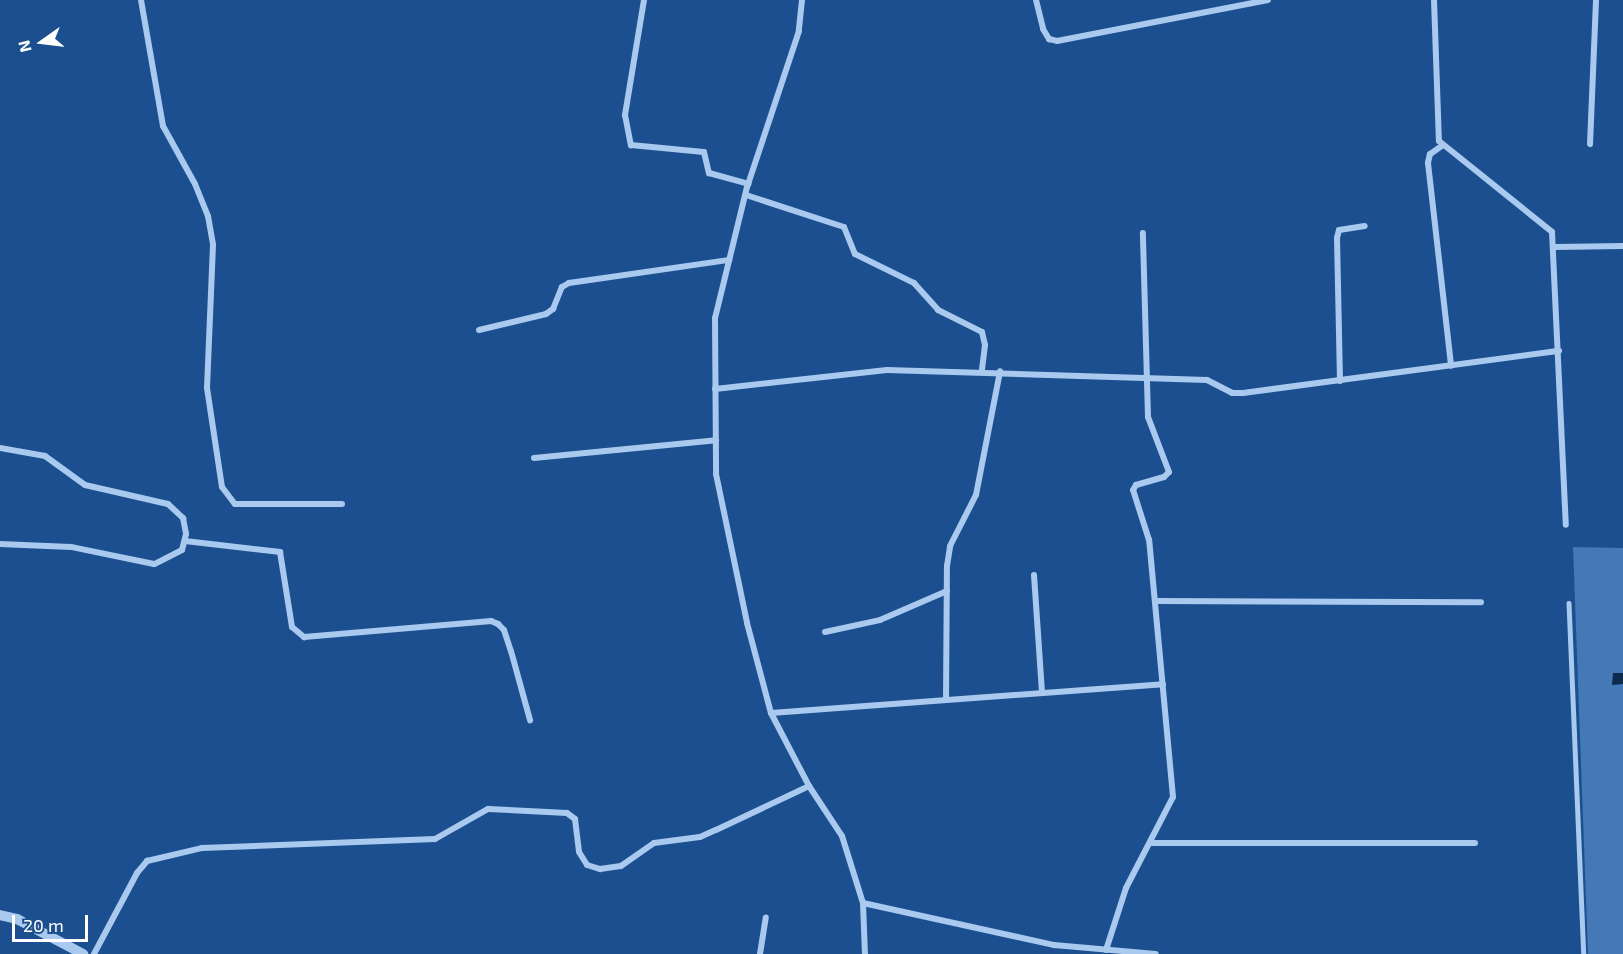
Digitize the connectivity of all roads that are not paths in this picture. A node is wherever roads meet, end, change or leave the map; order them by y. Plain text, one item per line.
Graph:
1 (141, 0) edge
2 (644, 0) edge
3 (802, 0) edge
4 (1036, 0) edge
5 (1268, 0) edge
6 (1434, 0) edge
7 (1596, 0) edge
8 (1590, 144) dead end
9 (1443, 145) junction
10 (749, 184) junction
11 (746, 195) junction
12 (1365, 226) dead end
13 (1143, 233) dead end
14 (1623, 246) edge
15 (1555, 247) junction
16 (729, 260) junction
17 (479, 330) dead end
18 (1559, 351) junction
19 (1451, 366) junction
20 (982, 371) junction
21 (1000, 371) junction
22 (1146, 378) junction
23 (1340, 381) junction
24 (715, 389) junction
25 (716, 440) junction
26 (0, 448) edge
27 (534, 458) dead end
28 (342, 504) dead end
29 (1566, 525) dead end
30 (186, 541) junction
31 (0, 544) edge
32 (1034, 574) dead end
33 (947, 591) junction
34 (1156, 601) junction
35 (1480, 602) dead end
36 (1569, 603) dead end
37 (825, 632) dead end
38 (1163, 684) junction
39 (1042, 693) junction
40 (946, 700) junction
41 (771, 713) junction
42 (530, 720) dead end
43 (809, 786) junction
44 (1151, 843) junction
45 (1475, 843) dead end
46 (863, 903) junction
47 (0, 915) edge
48 (766, 917) dead end
49 (1106, 950) junction
50 (1094, 952) edge
51 (83, 954) edge
52 (94, 954) edge
53 (760, 954) edge
54 (865, 954) edge
55 (1156, 954) edge
56 (1584, 954) edge

1 - 28 street
2 - 10 street
3 - 10 street
4 - 5 street
6 - 9 street
7 - 8 street
9 - 15 street
9 - 19 street
10 - 11 street
11 - 16 street
11 - 20 street
12 - 23 street
13 - 22 street
14 - 15 street
15 - 18 street
16 - 17 street
16 - 24 street
18 - 19 street
18 - 29 street
19 - 23 street
20 - 21 street
20 - 24 street
21 - 22 street
21 - 33 street
22 - 23 street
22 - 34 street
24 - 25 street
25 - 27 street
25 - 41 street
26 - 30 street
30 - 31 street
30 - 42 street
32 - 39 street
33 - 37 street
33 - 40 street
34 - 35 street
34 - 38 street
36 - 56 lane
38 - 39 street
38 - 44 street
39 - 40 street
40 - 41 street
41 - 43 street
43 - 46 street
43 - 52 street
44 - 45 street
44 - 49 street
46 - 50 street
46 - 54 street
47 - 51 street
48 - 53 street
49 - 50 street
49 - 55 street

